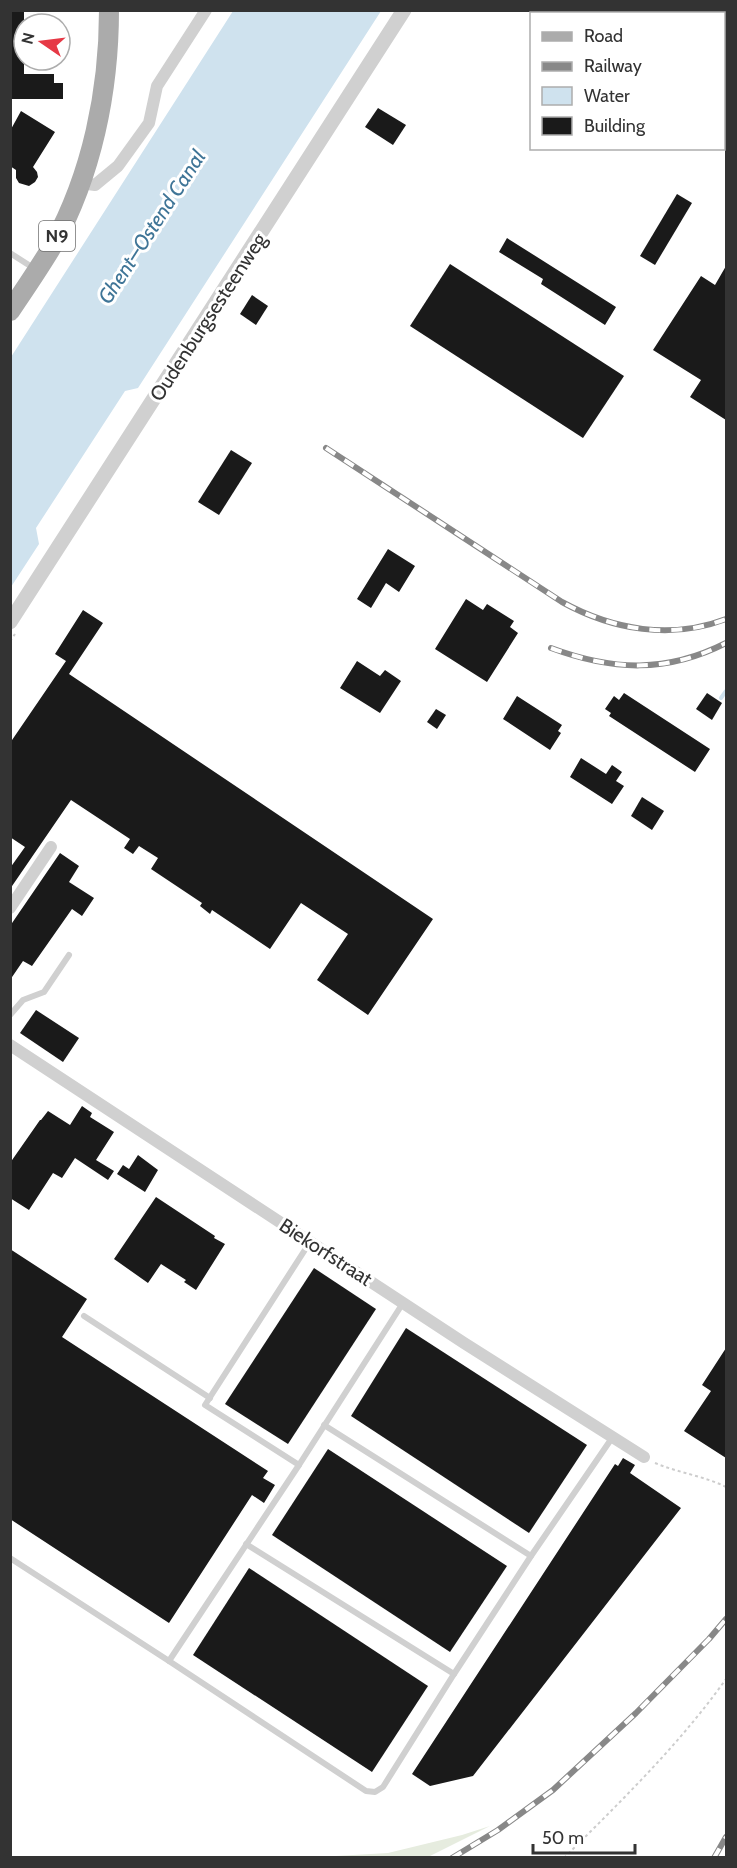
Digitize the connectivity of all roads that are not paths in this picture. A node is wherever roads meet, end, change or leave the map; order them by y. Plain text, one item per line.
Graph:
1 (109, 10) edge
2 (206, 10) edge
3 (404, 10) edge
4 (81, 183) junction
5 (10, 253) edge
6 (37, 270) junction
7 (10, 310) edge
8 (10, 622) edge
9 (51, 847) dead end
10 (10, 908) edge
11 (69, 955) dead end
12 (10, 1015) edge
13 (10, 1045) edge
14 (310, 1242) junction
15 (404, 1303) junction
16 (84, 1316) dead end
17 (210, 1398) junction
18 (324, 1425) junction
19 (613, 1437) junction
20 (644, 1457) road end
21 (299, 1465) junction
22 (246, 1544) junction
23 (531, 1556) junction
24 (10, 1558) edge
25 (169, 1660) junction
26 (454, 1674) junction

1 - 4 main road, N9
2 - 4 street
3 - 8 street, Oudenburgsesteenweg
4 - 6 main road, N9
5 - 6 lane
6 - 7 main road, N9
9 - 10 street
11 - 12 lane
13 - 14 street, Biekorfstraat
14 - 15 street, Biekorfstraat
14 - 17 lane
15 - 18 lane
15 - 19 street, Biekorfstraat
16 - 17 lane
17 - 21 lane
18 - 21 lane
18 - 23 lane
19 - 20 street, Biekorfstraat
19 - 23 lane
21 - 22 lane
22 - 25 lane
22 - 26 lane
23 - 26 lane
24 - 25 lane
25 - 26 lane

